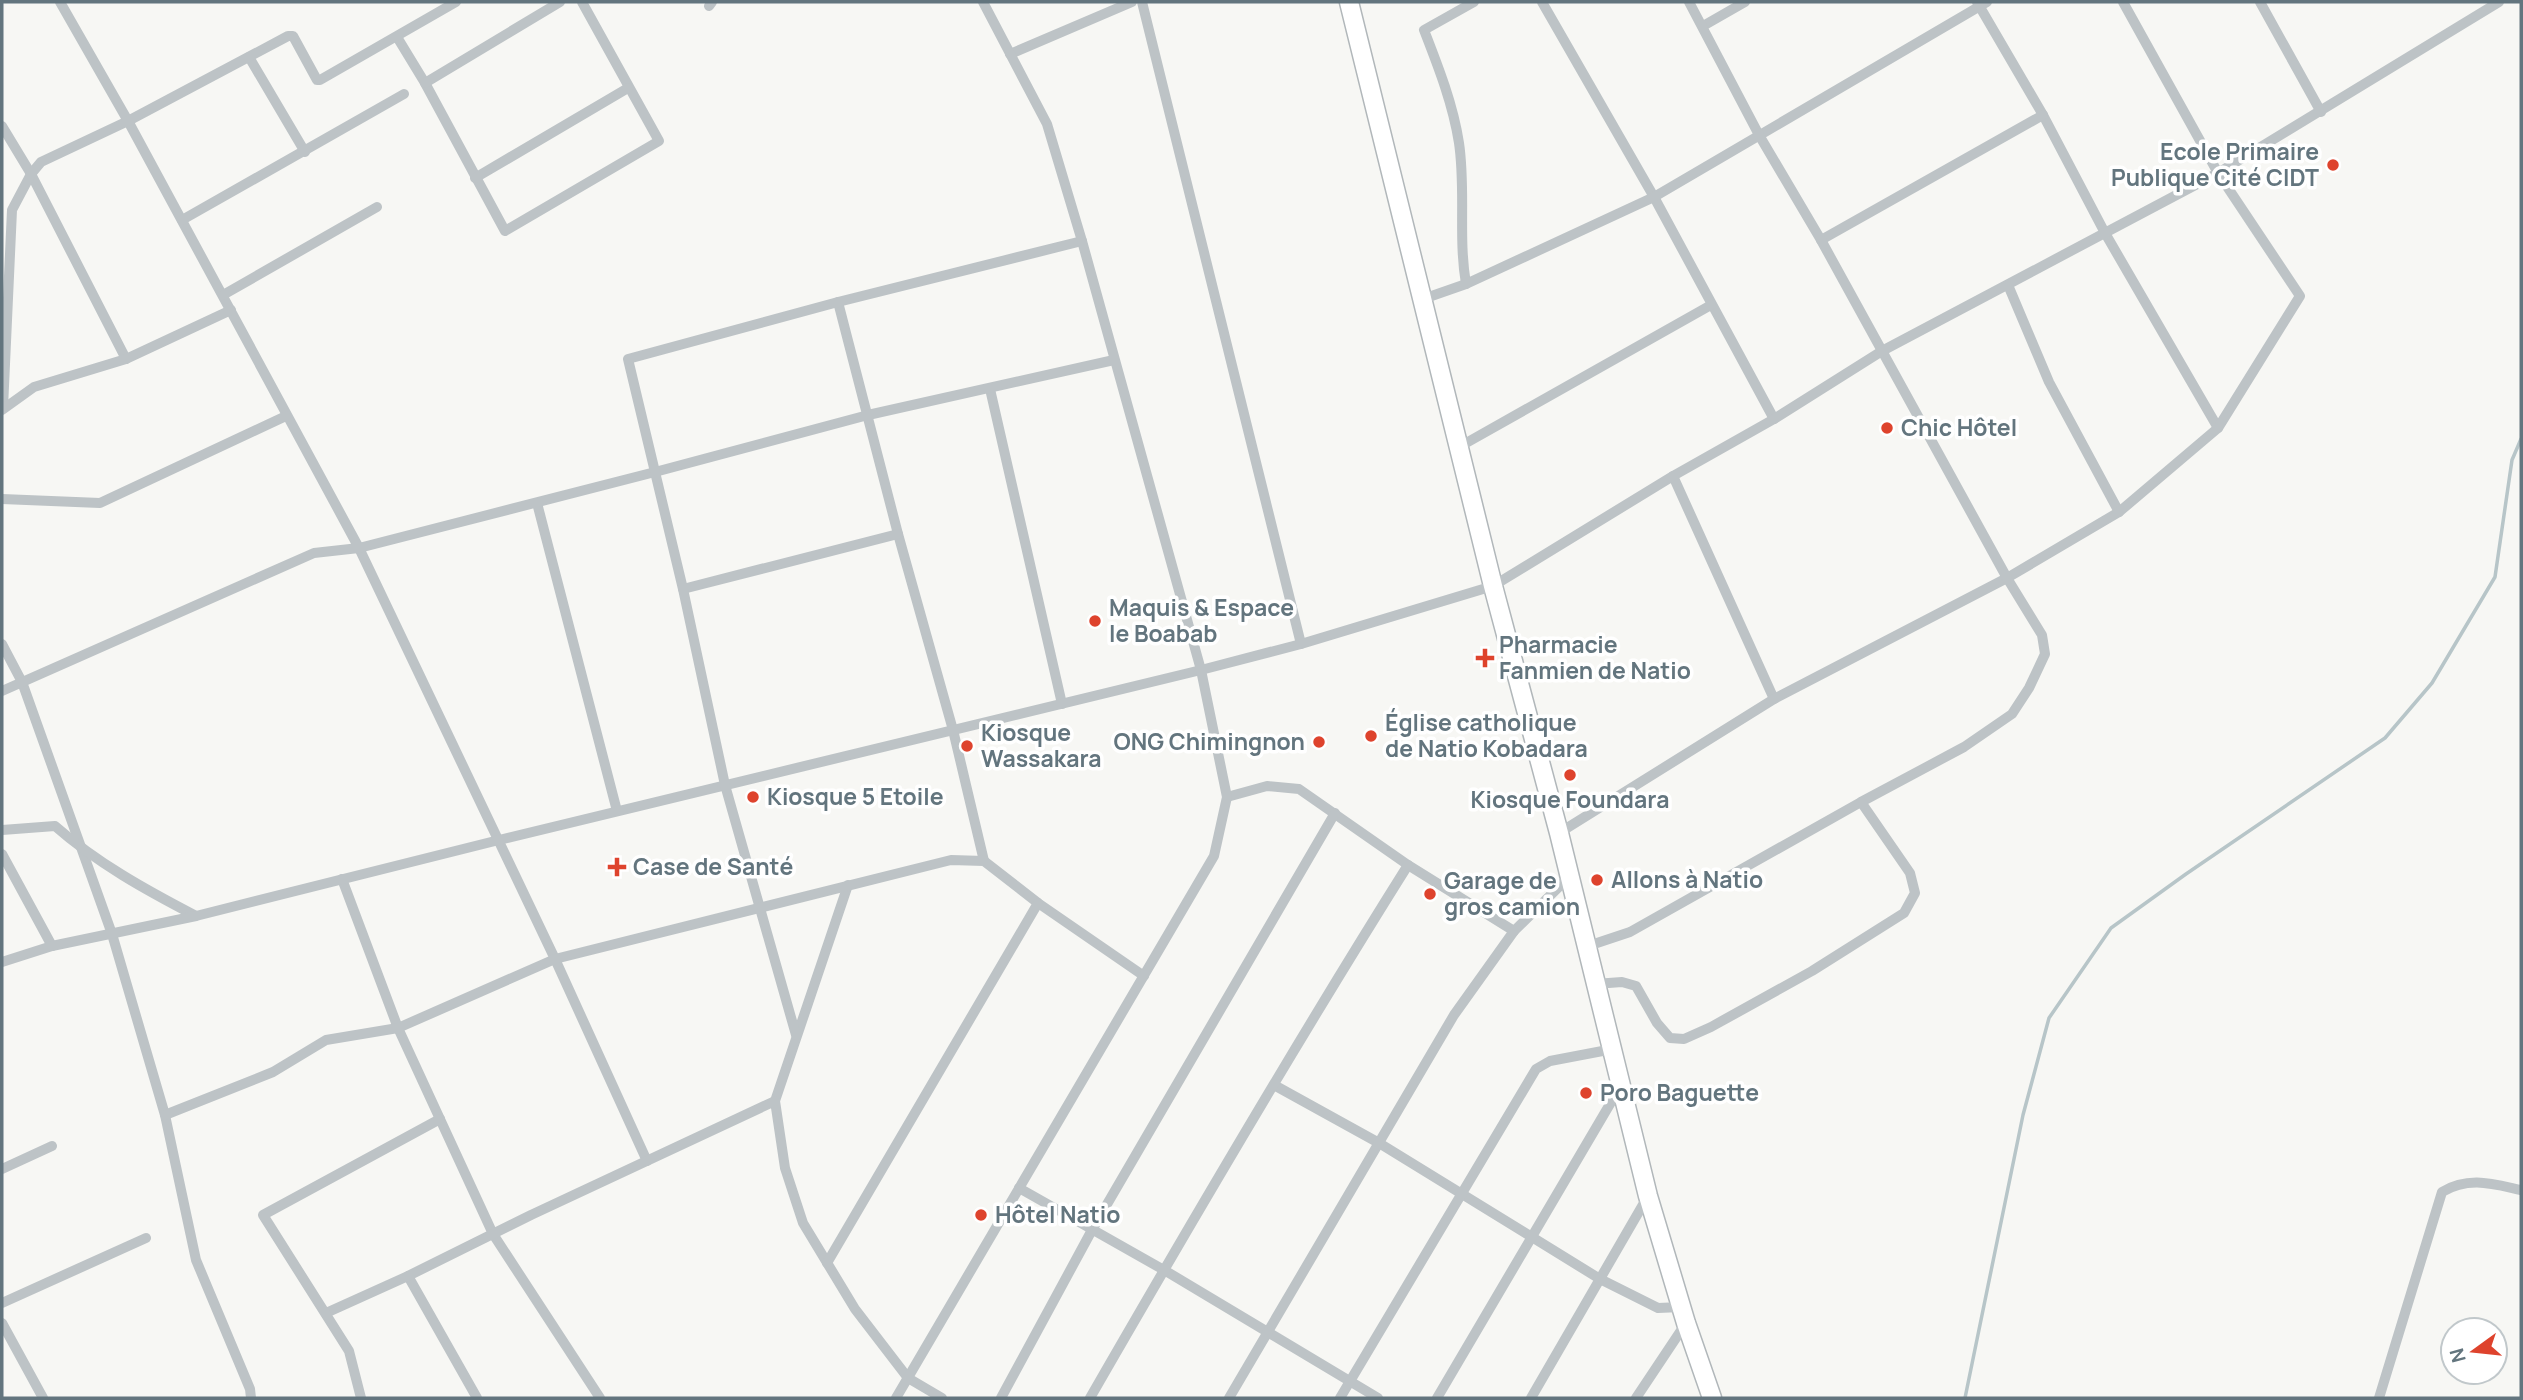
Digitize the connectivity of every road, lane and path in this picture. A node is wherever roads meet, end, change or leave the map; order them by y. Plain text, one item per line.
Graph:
1 (60, 2) edge
2 (456, 2) edge
3 (560, 2) edge
4 (582, 2) edge
5 (983, 2) edge
6 (1132, 2) edge
7 (1142, 2) edge
8 (1349, 2) edge
9 (1474, 2) edge
10 (1542, 2) edge
11 (1689, 2) edge
12 (1745, 2) edge
13 (2123, 2) edge
14 (2499, 2) edge
15 (1981, 3) edge
16 (2262, 3) edge
17 (1703, 26) junction
18 (397, 37) junction
19 (1010, 54) junction
20 (249, 57) junction
21 (425, 83) junction
22 (628, 88) junction
23 (404, 94) dead end
24 (2320, 112) junction
25 (2043, 115) junction
26 (128, 121) junction
27 (2, 125) edge
28 (1759, 135) junction
29 (305, 152) junction
30 (2218, 173) junction
31 (31, 174) junction
32 (475, 178) junction
33 (1654, 197) junction
34 (377, 207) dead end
35 (182, 220) junction
36 (2105, 233) junction
37 (1821, 240) junction
38 (1082, 241) junction
39 (1466, 284) junction
40 (2008, 285) junction
41 (223, 295) junction
42 (1423, 299) junction
43 (838, 302) junction
44 (1711, 305) junction
45 (231, 310) junction
46 (1882, 351) junction
47 (126, 359) junction
48 (1114, 360) junction
49 (990, 389) junction
50 (2, 409) edge
51 (868, 415) junction
52 (286, 416) junction
53 (1774, 419) junction
54 (2218, 428) junction
55 (1459, 447) junction
56 (655, 472) junction
57 (1673, 476) junction
58 (2, 499) edge
59 (537, 503) junction
60 (2119, 512) junction
61 (898, 534) junction
62 (359, 548) junction
63 (2007, 578) junction
64 (1493, 586) junction
65 (683, 589) junction
66 (2, 644) edge
67 (1301, 644) junction
68 (1201, 670) junction
69 (22, 682) junction
70 (2, 691) edge
71 (1774, 699) junction
72 (1062, 704) junction
73 (953, 730) junction
74 (725, 785) junction
75 (1227, 797) junction
76 (1861, 802) junction
77 (617, 811) junction
78 (1335, 813) junction
79 (2, 830) edge
80 (1559, 833) junction
81 (499, 840) junction
82 (80, 848) junction
83 (2, 854) edge
84 (984, 862) junction
85 (1408, 864) junction
86 (1568, 878) junction
87 (342, 879) junction
88 (848, 885) junction
89 (1038, 903) junction
90 (761, 907) junction
91 (196, 916) junction
92 (1514, 931) junction
93 (111, 933) junction
94 (52, 946) junction
95 (1585, 947) junction
96 (555, 959) junction
97 (2, 962) edge
98 (1144, 976) junction
99 (1595, 984) junction
100 (398, 1028) junction
101 (796, 1035) junction
102 (1613, 1049) junction
103 (1274, 1085) junction
104 (1622, 1085) junction
105 (775, 1101) junction
106 (165, 1115) junction
107 (440, 1119) junction
108 (1379, 1143) junction
109 (52, 1146) dead end
110 (647, 1161) junction
111 (2, 1169) edge
112 (1019, 1188) junction
113 (2521, 1189) edge
114 (1461, 1195) junction
115 (1648, 1196) junction
116 (1092, 1230) junction
117 (493, 1234) junction
118 (1533, 1236) junction
119 (146, 1238) dead end
120 (827, 1263) junction
121 (1164, 1270) junction
122 (408, 1276) junction
123 (1600, 1279) junction
124 (2, 1303) edge
125 (326, 1313) junction
126 (1684, 1315) junction
127 (2, 1323) edge
128 (1267, 1334) junction
129 (908, 1378) junction
130 (1350, 1381) junction
131 (43, 1398) edge
132 (251, 1398) edge
133 (362, 1398) edge
134 (477, 1398) edge
135 (600, 1398) edge
136 (896, 1398) edge
137 (942, 1398) edge
138 (1001, 1398) edge
139 (1090, 1398) edge
140 (1229, 1398) edge
141 (1340, 1398) edge
142 (1378, 1398) edge
143 (1437, 1398) edge
144 (1531, 1398) edge
145 (1636, 1398) edge
146 (1712, 1398) edge
147 (2379, 1398) edge

1 - 26 street
2 - 18 street
3 - 21 street
4 - 22 street
5 - 19 street
6 - 19 street
7 - 67 street
8 - 42 main road
9 - 39 street
10 - 33 street
11 - 17 street
12 - 17 street
13 - 30 street
14 - 24 street
15 - 25 street
15 - 28 street
16 - 24 street
17 - 28 street
18 - 20 street
18 - 21 street
19 - 38 street
20 - 26 street
20 - 29 street
21 - 32 street
22 - 32 street
22 - 32 street
23 - 29 street
24 - 30 street
25 - 36 street
25 - 37 street
26 - 31 street
26 - 35 street
27 - 31 street
28 - 33 street
28 - 37 street
29 - 35 street
30 - 36 street
30 - 54 street
31 - 47 street
31 - 50 street
33 - 39 street
33 - 44 street
34 - 41 street
35 - 41 street
36 - 40 street
36 - 54 street
37 - 46 street
38 - 43 street
38 - 48 street
39 - 42 street
40 - 46 street
40 - 60 street
41 - 45 street
42 - 55 main road
43 - 51 street
43 - 56 street
44 - 53 street
44 - 55 street
45 - 47 street
45 - 52 street
46 - 53 street
46 - 63 street
47 - 50 street
48 - 49 street
48 - 68 street
49 - 51 street
49 - 72 street
51 - 56 street
51 - 61 street
52 - 58 street
52 - 62 street
53 - 57 street
54 - 60 street
55 - 64 main road
56 - 59 street
56 - 65 street
57 - 64 street
57 - 71 street
59 - 62 street
59 - 77 street
60 - 63 street
61 - 65 street
61 - 73 street
62 - 69 street
62 - 81 street
63 - 71 street
63 - 76 street
64 - 67 street
64 - 80 main road
65 - 74 street
66 - 69 street
67 - 68 street
68 - 72 street
68 - 75 street
69 - 70 street
69 - 82 street
71 - 80 street
72 - 73 street
73 - 74 street
73 - 84 street
74 - 77 street
74 - 90 street
75 - 78 street
75 - 98 street
76 - 95 street
76 - 99 street
77 - 81 street
78 - 85 street
78 - 116 street
79 - 82 street
80 - 86 main road
81 - 87 street
81 - 96 street
82 - 91 street
82 - 93 street
83 - 94 street
84 - 88 street
84 - 89 street
85 - 92 street
85 - 103 street
86 - 92 street
86 - 95 main road
87 - 91 street
87 - 100 street
88 - 90 street
88 - 101 street
89 - 98 street
89 - 120 street
90 - 96 street
90 - 101 street
91 - 93 street
92 - 108 street
93 - 94 street
93 - 106 street
94 - 97 street
95 - 99 main road
96 - 100 street
96 - 110 street
98 - 112 street
99 - 102 main road
100 - 106 street
100 - 107 street
101 - 105 street
102 - 104 main road
102 - 114 street
103 - 108 street
103 - 121 street
104 - 115 main road
104 - 118 street
105 - 110 street
105 - 120 street
106 - 132 street
107 - 117 street
107 - 125 street
108 - 114 street
108 - 128 street
109 - 111 street
110 - 117 street
112 - 116 street
112 - 129 street
113 - 147 street
114 - 118 street
114 - 130 street
115 - 123 street
115 - 126 main road
116 - 121 street
116 - 138 street
117 - 122 street
117 - 135 street
118 - 123 street
118 - 143 street
119 - 124 street
120 - 129 street
121 - 128 street
121 - 139 street
122 - 125 street
122 - 134 street
123 - 126 street
123 - 144 street
125 - 133 street
126 - 145 street
126 - 146 main road
127 - 131 street
128 - 130 street
128 - 140 street
129 - 136 street
129 - 137 street
130 - 141 street
130 - 142 street

